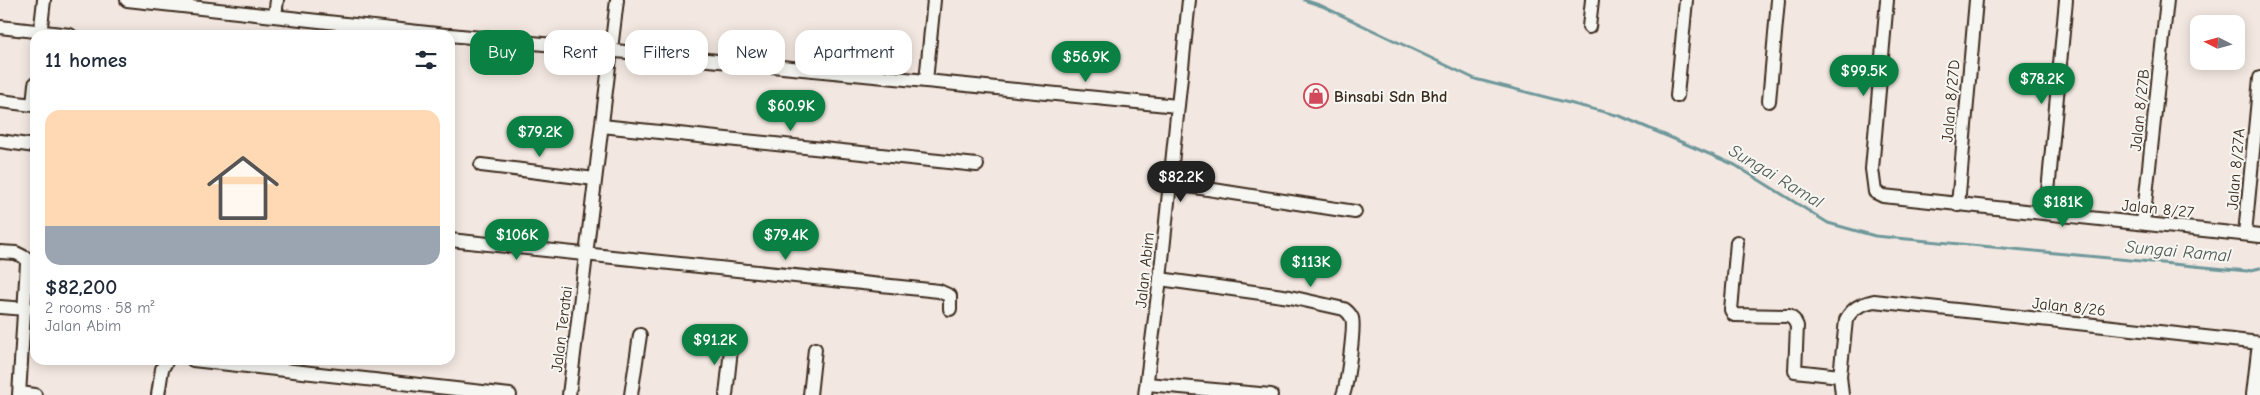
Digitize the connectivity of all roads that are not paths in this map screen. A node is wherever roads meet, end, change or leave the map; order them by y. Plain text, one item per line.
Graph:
1 (44, 0) edge
2 (127, 0) edge
3 (277, 0) edge
4 (617, 0) edge
5 (934, 0) edge
6 (1592, 0) edge
7 (1686, 0) edge
8 (1778, 0) edge
9 (1887, 0) edge
10 (1976, 0) edge
11 (2066, 0) edge
12 (2167, 0) edge
13 (152, 2) edge
14 (1188, 4) edge
15 (226, 6) edge
16 (275, 16) junction
17 (1589, 27) dead end
18 (0, 28) edge
19 (40, 30) edge
20 (402, 30) edge
21 (614, 30) edge
22 (30, 32) edge
23 (455, 36) edge
24 (544, 45) edge
25 (615, 52) edge
26 (608, 75) edge
27 (2260, 78) edge
28 (926, 81) junction
29 (1677, 96) dead end
30 (0, 101) edge
31 (1769, 101) dead end
32 (30, 105) edge
33 (1177, 106) junction
34 (602, 126) junction
35 (0, 140) edge
36 (30, 145) edge
37 (481, 165) dead end
38 (977, 165) dead end
39 (596, 179) junction
40 (1170, 183) junction
41 (1958, 205) junction
42 (1354, 212) dead end
43 (2046, 213) junction
44 (2143, 223) junction
45 (2245, 234) junction
46 (2260, 236) edge
47 (455, 241) edge
48 (1737, 242) dead end
49 (0, 252) edge
50 (586, 255) junction
51 (1160, 279) junction
52 (0, 307) edge
53 (950, 308) dead end
54 (26, 309) junction
55 (640, 335) dead end
56 (732, 340) dead end
57 (2260, 343) edge
58 (815, 349) dead end
59 (2260, 351) edge
60 (164, 365) edge
61 (238, 365) edge
62 (1840, 376) junction
63 (1146, 390) edge
64 (19, 394) edge
65 (35, 395) edge
66 (158, 395) edge
67 (510, 395) edge
68 (569, 395) edge
69 (631, 395) edge
70 (726, 395) edge
71 (810, 395) edge
72 (1271, 395) edge
73 (1343, 395) edge
74 (1842, 395) edge
75 (2255, 395) edge

1 - 19 street
2 - 13 street
3 - 16 street
4 - 21 street, Jalan Teratai
5 - 28 street
6 - 17 street
7 - 29 street
8 - 31 street
9 - 41 street, Jalan 8/27
10 - 41 street, Jalan 8/27D
11 - 43 street
12 - 44 street, Jalan 8/27B
13 - 15 street
14 - 33 street, Jalan Abim
15 - 16 street
16 - 20 street
18 - 22 street
23 - 24 street
25 - 28 street
26 - 34 street, Jalan Teratai
27 - 45 street, Jalan 8/27A
28 - 33 street
30 - 32 street
33 - 40 street, Jalan Abim
34 - 38 street
34 - 39 street, Jalan Teratai
35 - 36 street
37 - 39 street
39 - 50 street, Jalan Teratai
40 - 42 street
40 - 51 street, Jalan Abim
41 - 43 street, Jalan 8/27
43 - 44 street, Jalan 8/27
44 - 45 street, Jalan 8/27
45 - 46 street, Jalan 8/27
47 - 50 street
48 - 62 street
49 - 54 street
50 - 53 street
50 - 68 street, Jalan Teratai
51 - 63 street, Jalan Abim
51 - 73 street
52 - 54 street
54 - 64 street
55 - 69 street
56 - 70 street
57 - 62 street, Jalan 8/26
58 - 71 street
59 - 75 street
60 - 66 street
61 - 67 street
62 - 74 street
63 - 72 street
64 - 65 street

